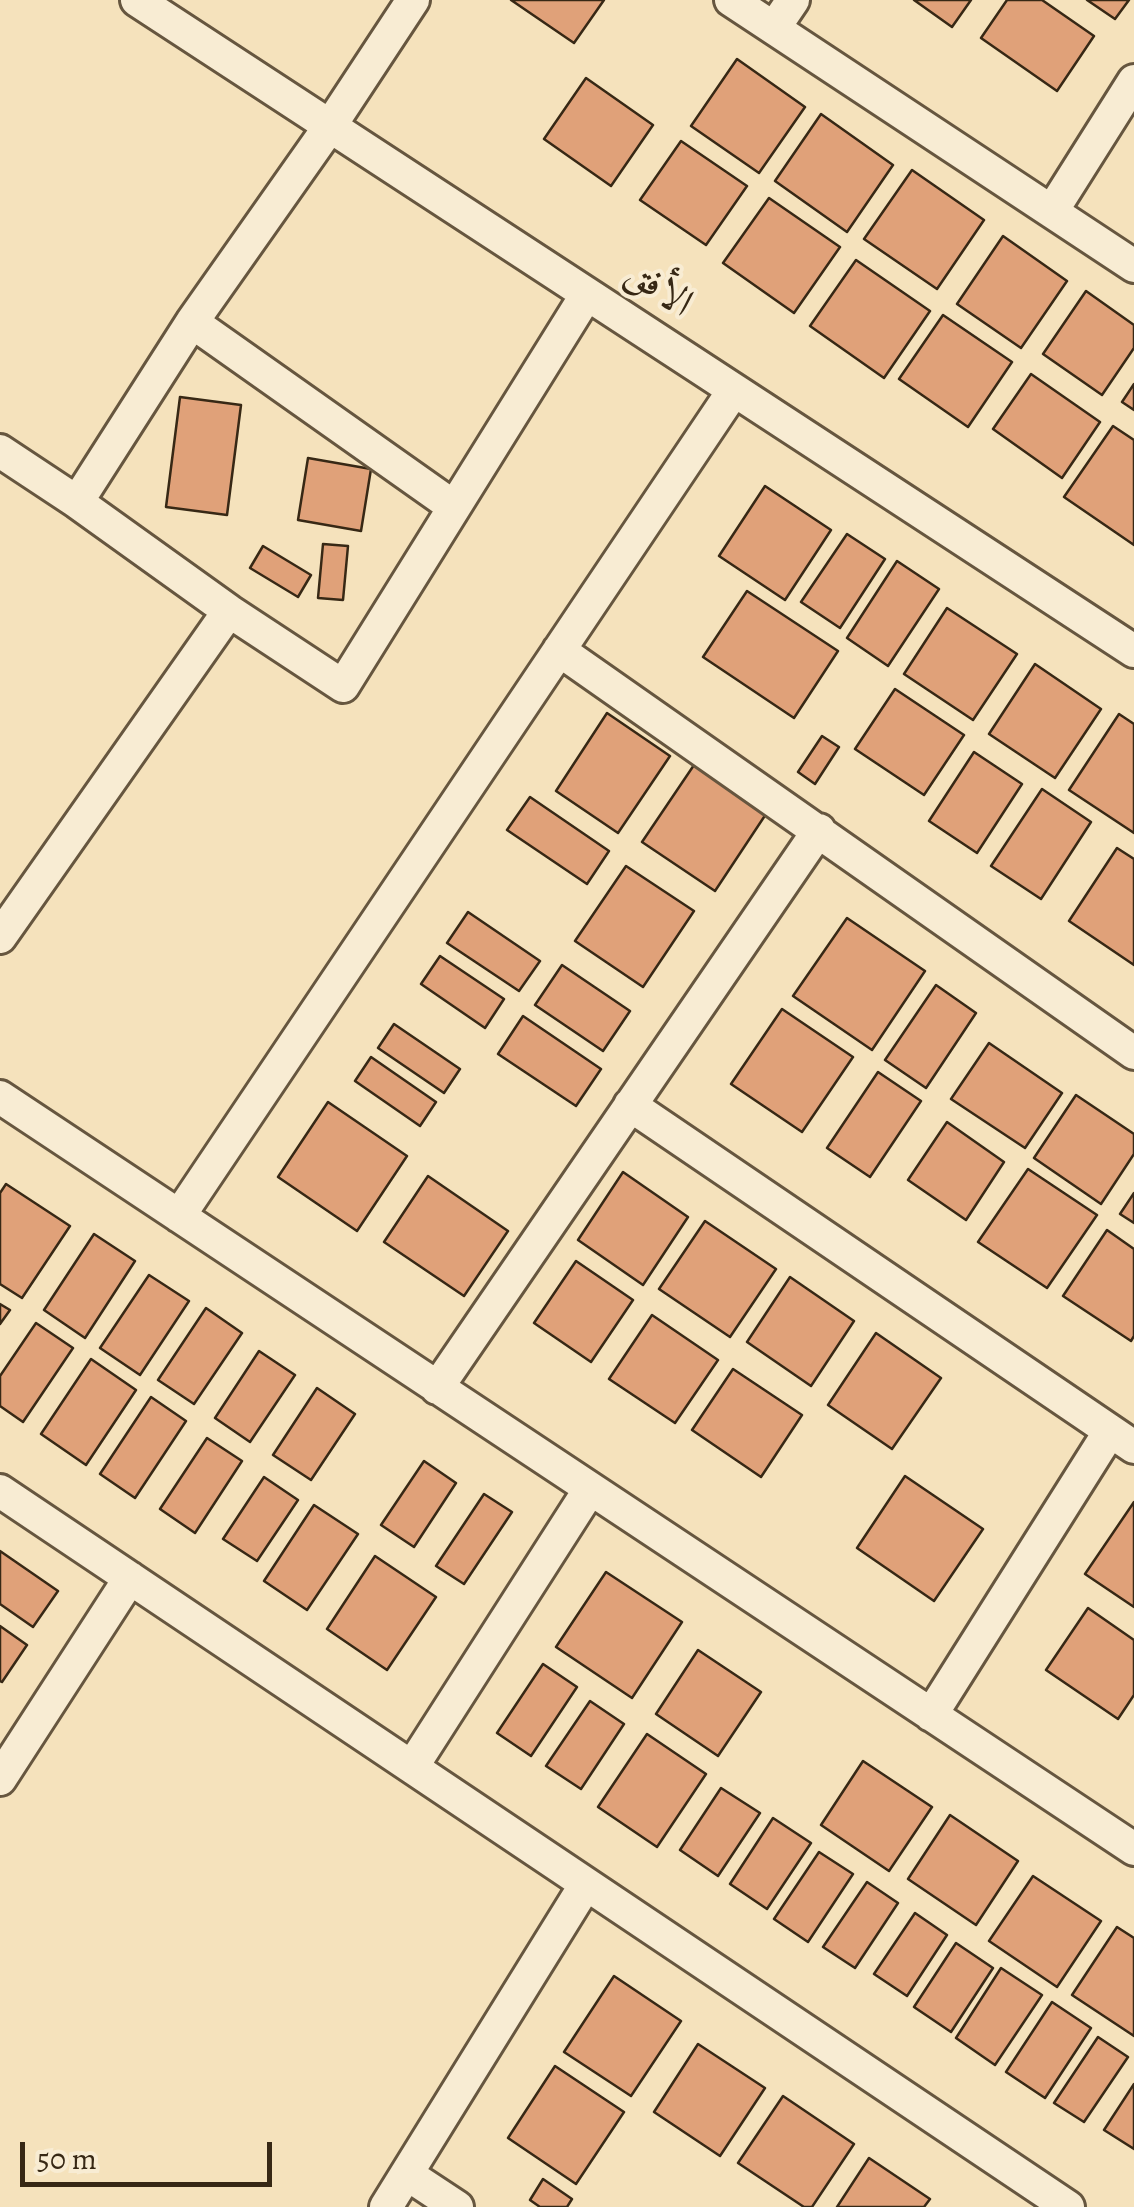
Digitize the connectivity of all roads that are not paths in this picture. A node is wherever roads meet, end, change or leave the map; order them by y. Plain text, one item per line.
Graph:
1 (136, 0) edge
2 (414, 0) edge
3 (731, 0) edge
4 (793, 0) edge
5 (774, 28) junction
6 (1134, 81) edge
7 (330, 126) junction
8 (1052, 211) junction
9 (1134, 266) edge
10 (587, 294) junction
11 (192, 322) junction
12 (734, 390) junction
13 (0, 452) edge
14 (76, 502) junction
15 (454, 507) junction
16 (229, 611) junction
17 (558, 650) junction
18 (1134, 652) edge
19 (819, 830) junction
20 (0, 937) edge
21 (1134, 1053) edge
22 (0, 1098) edge
23 (630, 1105) junction
24 (178, 1216) junction
25 (438, 1388) junction
26 (1122, 1439) edge
27 (590, 1488) junction
28 (0, 1491) edge
29 (130, 1578) junction
30 (931, 1715) junction
31 (412, 1767) junction
32 (0, 1779) edge
33 (1134, 1849) edge
34 (586, 1884) junction
35 (407, 2174) junction
36 (386, 2207) edge
37 (457, 2207) edge
38 (1068, 2207) edge

1 - 7 street, الأفق
2 - 7 street
3 - 5 street
4 - 5 street
5 - 8 street
6 - 8 street
7 - 10 street, الأفق
7 - 11 street
8 - 9 street
10 - 12 street, الأفق
10 - 15 street
11 - 14 street
11 - 15 street
12 - 17 street
12 - 18 street, الأفق
13 - 14 street
14 - 16 street
15 - 16 street
16 - 20 street
17 - 19 street
17 - 24 street
19 - 21 street
19 - 23 street
22 - 24 street
23 - 25 street
23 - 26 street
24 - 25 street
25 - 27 street
26 - 30 street
27 - 30 street
27 - 31 street
28 - 29 street
29 - 31 street
29 - 32 street
30 - 33 street
31 - 34 street
34 - 35 street
34 - 38 street
35 - 36 street
35 - 37 street

